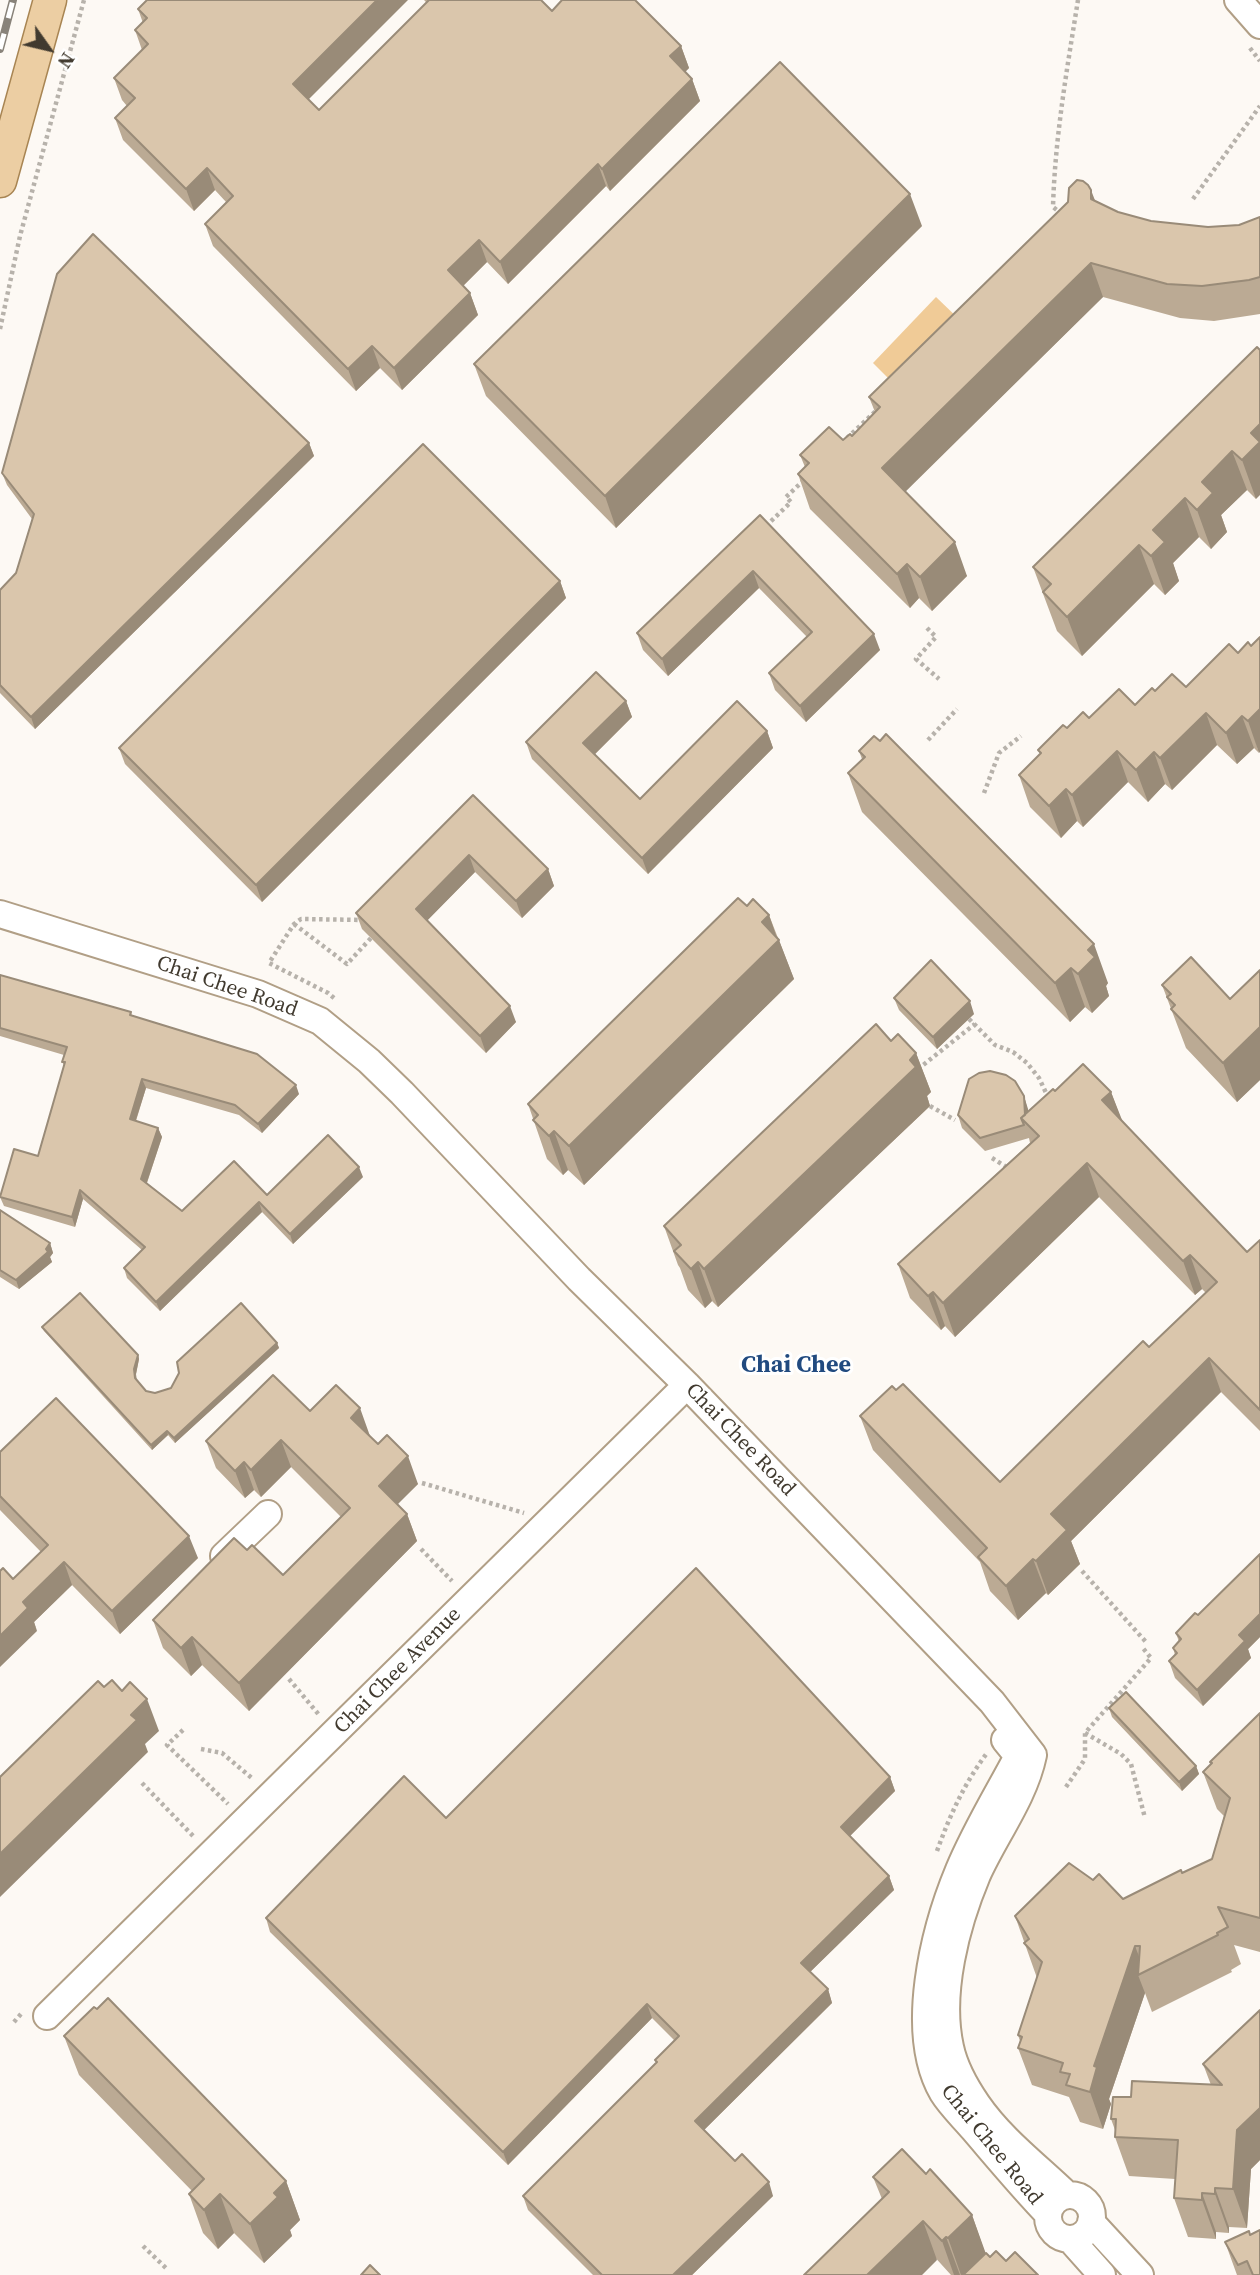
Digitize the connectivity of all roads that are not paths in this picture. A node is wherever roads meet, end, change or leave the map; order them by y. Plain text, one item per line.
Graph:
1 (50, 0) edge
2 (1238, 0) edge
3 (1260, 25) edge
4 (0, 181) edge
5 (0, 914) edge
6 (0, 926) edge
7 (682, 1390) junction
8 (268, 1514) dead end
9 (224, 1556) edge
10 (47, 2016) dead end
11 (1068, 2195) junction
12 (1048, 2214) junction
13 (1091, 2222) junction
14 (1070, 2239) junction
15 (1102, 2275) edge
16 (1140, 2275) edge

1 - 4 main road
2 - 3 street
5 - 7 street, Chai Chee Road
6 - 7 street, Chai Chee Road
7 - 10 street, Chai Chee Avenue
7 - 11 street, Chai Chee Road
7 - 12 street, Chai Chee Road
8 - 9 street
11 - 12 street, Chai Chee Road
11 - 13 street, Chai Chee Road
12 - 14 street, Chai Chee Road
13 - 14 street
13 - 16 street, Chai Chee Road
14 - 15 street, Chai Chee Road

